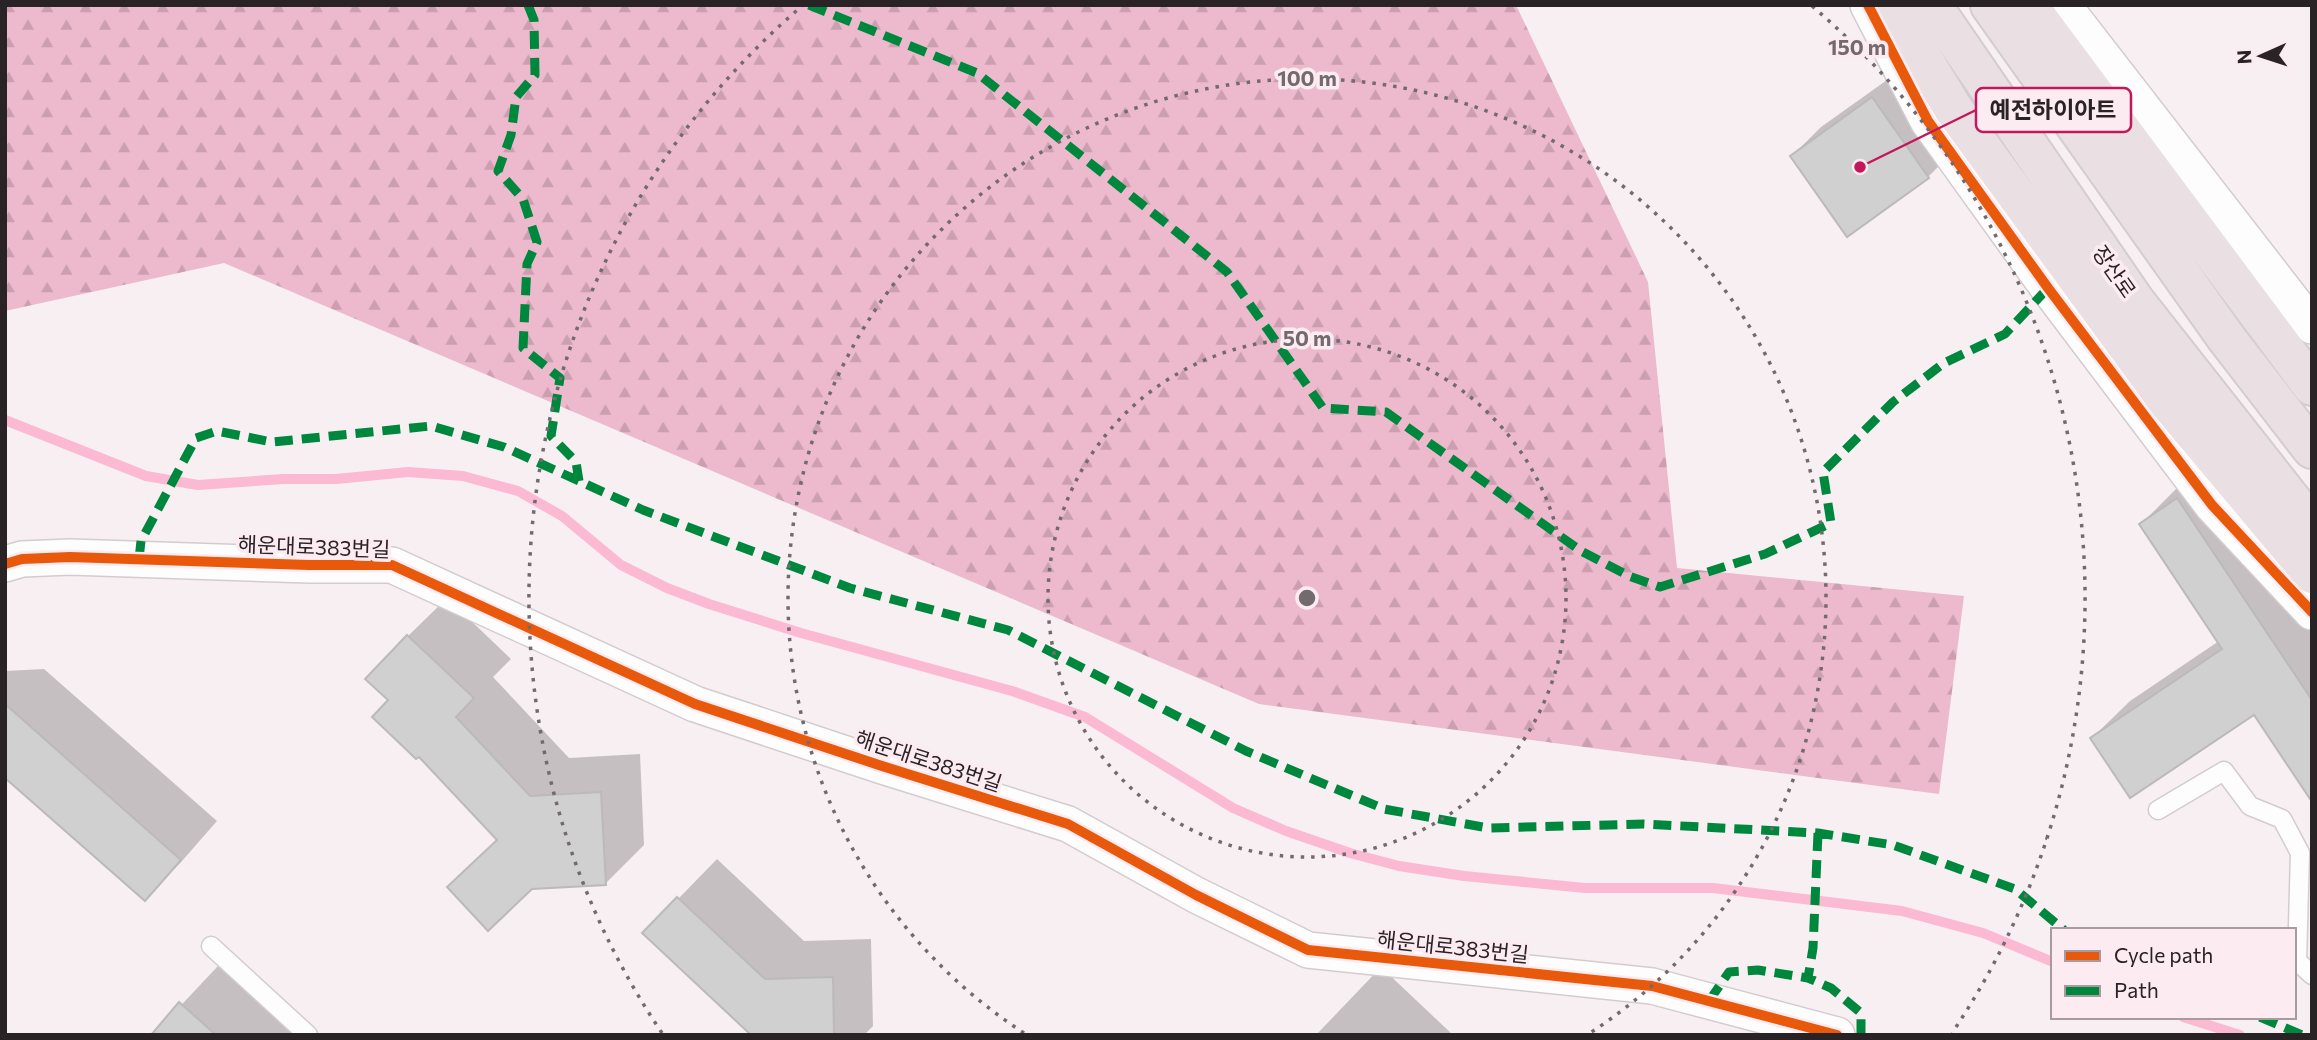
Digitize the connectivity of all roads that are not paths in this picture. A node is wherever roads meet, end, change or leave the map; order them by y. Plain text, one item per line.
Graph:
1 (1868, 5) edge
2 (1890, 5) edge
3 (1932, 5) edge
4 (1990, 5) edge
5 (2028, 5) edge
6 (2058, 23) edge
7 (2312, 326) edge
8 (2312, 386) edge
9 (2312, 450) edge
10 (2312, 526) edge
11 (5, 564) edge
12 (2312, 575) edge
13 (2312, 612) edge
14 (2158, 810) dead end
15 (211, 946) dead end
16 (2312, 975) edge
17 (308, 1035) edge
18 (1837, 1035) edge

1 - 13 street
2 - 12 highway
3 - 10 highway, 장산로
4 - 9 highway
5 - 6 highway
6 - 7 street
6 - 8 highway
11 - 18 street, 해운대로383번길
14 - 16 lane
15 - 17 lane

